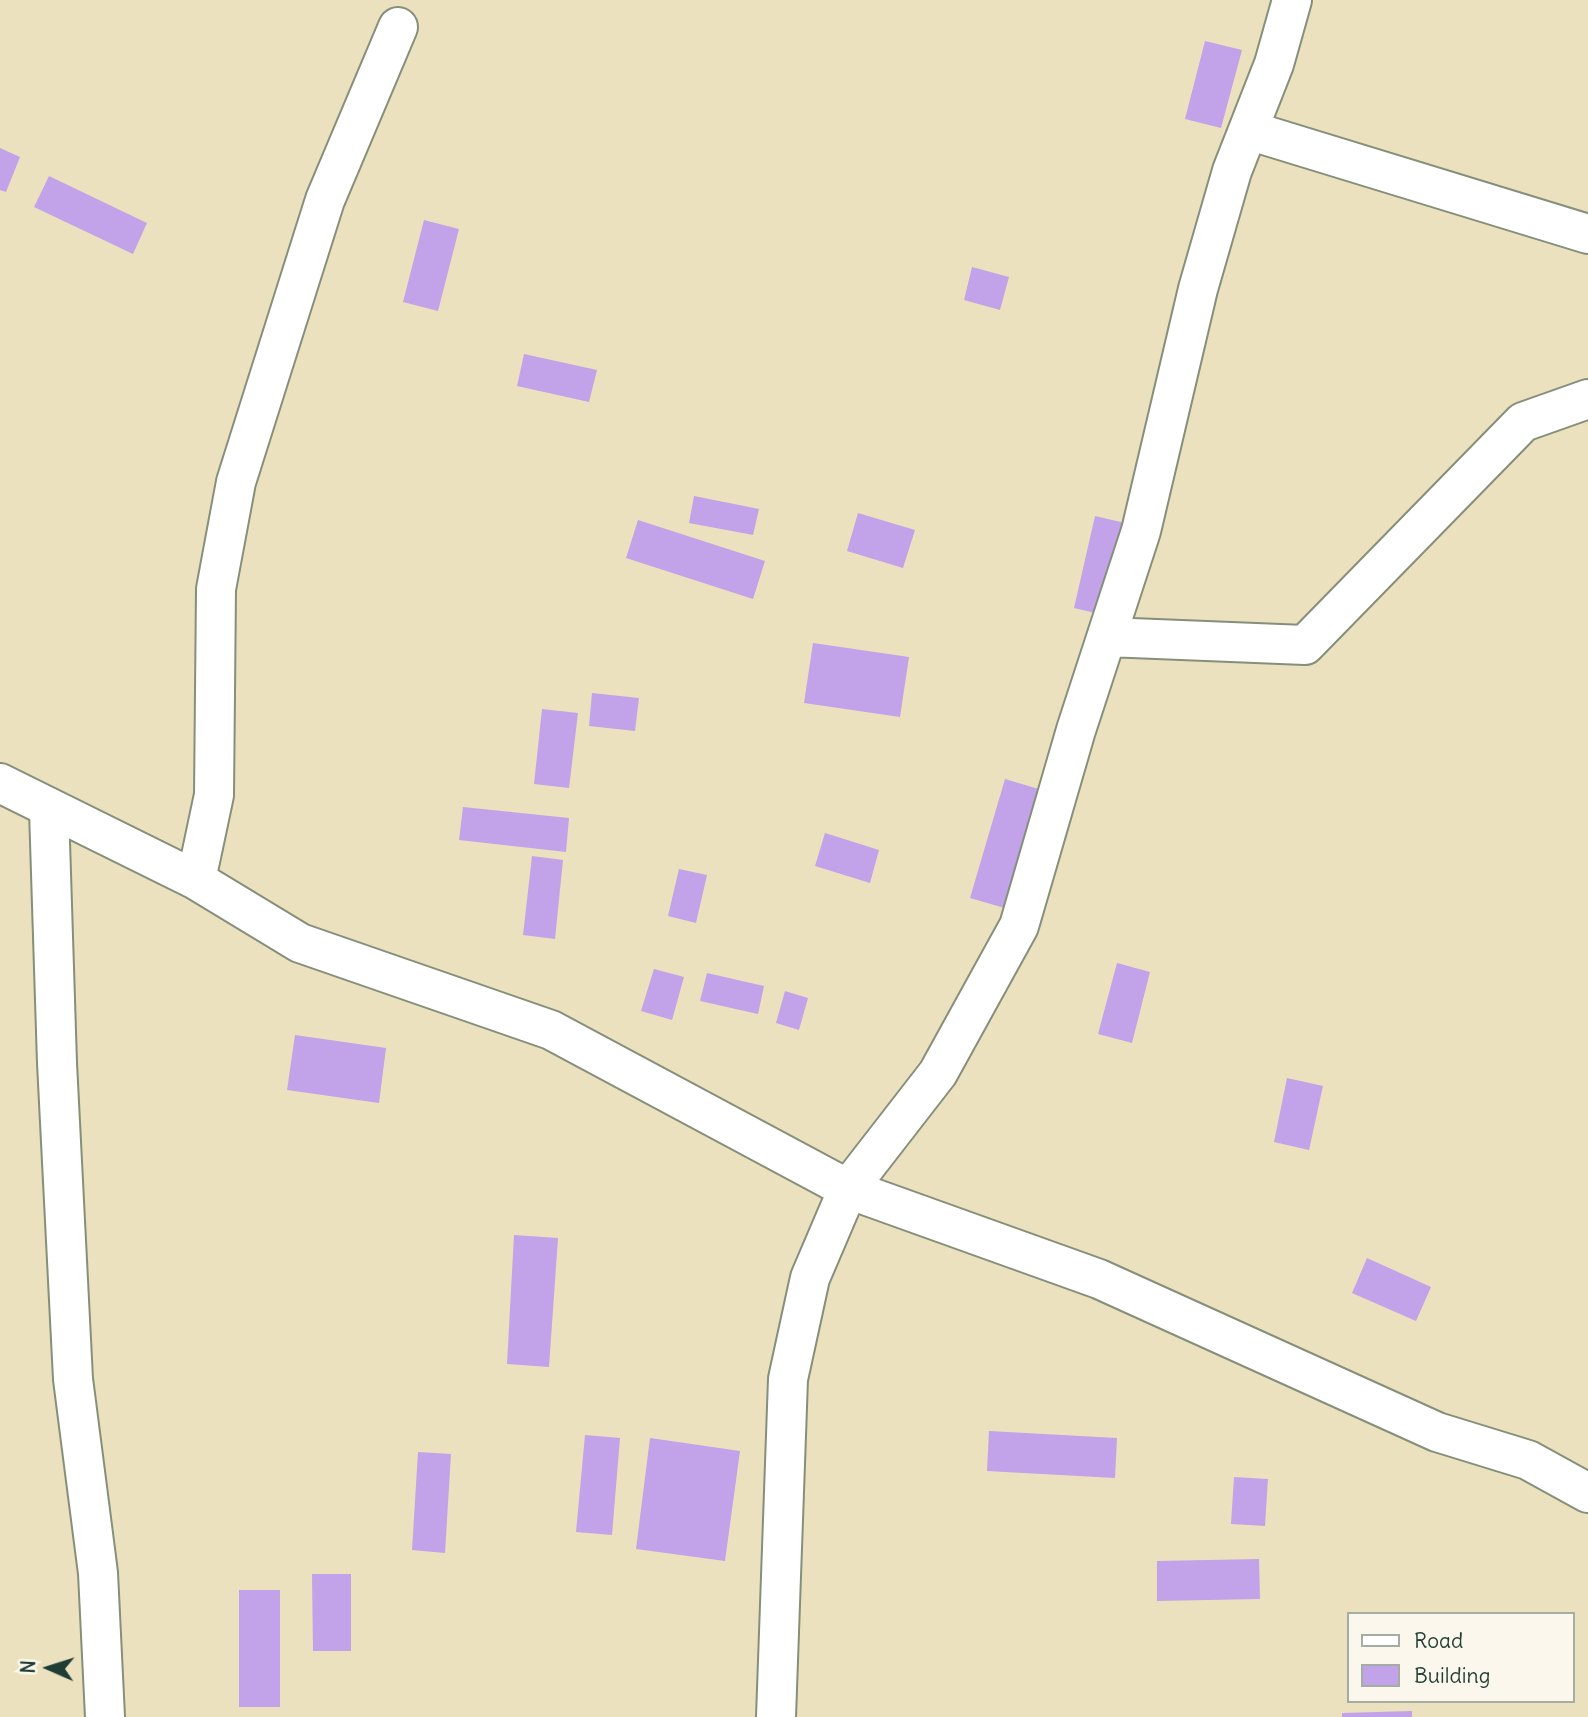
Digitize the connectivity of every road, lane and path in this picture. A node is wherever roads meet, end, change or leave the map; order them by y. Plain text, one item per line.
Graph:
1 (1292, 0) edge
2 (398, 27) dead end
3 (1248, 130) junction
4 (1588, 234) edge
5 (1588, 400) edge
6 (1107, 637) junction
7 (0, 783) edge
8 (49, 810) junction
9 (196, 880) junction
10 (848, 1189) junction
11 (1588, 1493) edge
12 (106, 1717) edge
13 (776, 1717) edge

1 - 3 street
2 - 9 street
3 - 4 street
3 - 6 street
5 - 6 street
6 - 10 street
7 - 8 street
8 - 9 street
8 - 12 street
9 - 10 street
10 - 11 street
10 - 13 street

